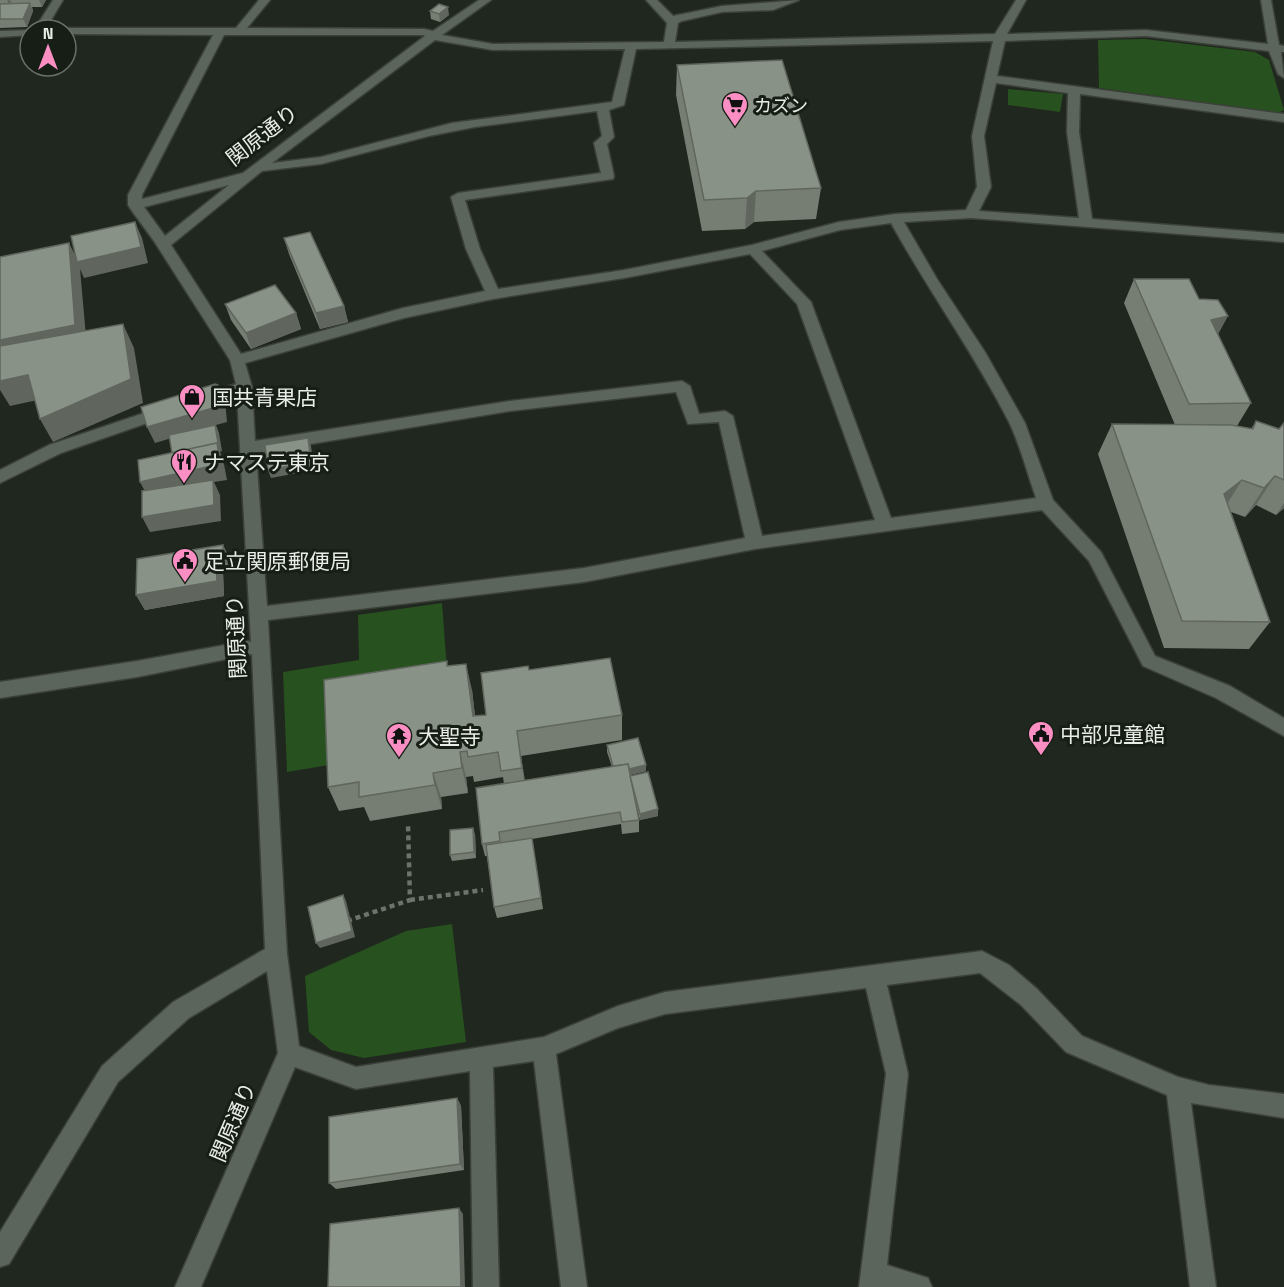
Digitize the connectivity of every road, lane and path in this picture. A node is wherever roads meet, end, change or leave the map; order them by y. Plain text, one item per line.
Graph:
1 (58, 0) edge
2 (265, 0) edge
3 (486, 0) edge
4 (651, 0) edge
5 (794, 0) edge
6 (1021, 0) edge
7 (1266, 0) edge
8 (47, 18) edge
9 (673, 22) junction
10 (78, 31) edge
11 (220, 32) junction
12 (239, 32) junction
13 (18, 33) edge
14 (0, 34) edge
15 (435, 34) junction
16 (1000, 36) junction
17 (632, 45) junction
18 (669, 45) junction
19 (1279, 49) edge
20 (1284, 74) edge
21 (991, 80) junction
22 (1074, 91) junction
23 (602, 107) junction
24 (1284, 118) edge
25 (257, 167) junction
26 (246, 177) junction
27 (135, 205) junction
28 (970, 214) junction
29 (895, 218) junction
30 (146, 221) junction
31 (1086, 223) junction
32 (130, 226) edge
33 (1284, 238) edge
34 (165, 243) junction
35 (753, 249) junction
36 (493, 294) junction
37 (237, 360) junction
38 (244, 387) junction
39 (250, 448) junction
40 (0, 477) edge
41 (1047, 503) junction
42 (885, 525) junction
43 (755, 543) junction
44 (259, 614) junction
45 (247, 648) dead end
46 (0, 690) edge
47 (1284, 728) edge
48 (408, 824) edge
49 (483, 890) dead end
50 (410, 900) junction
51 (337, 924) edge
52 (276, 954) junction
53 (874, 976) junction
54 (544, 1048) junction
55 (289, 1053) junction
56 (481, 1057) junction
57 (1178, 1088) junction
58 (1284, 1106) edge
59 (0, 1255) edge
60 (873, 1280) edge
61 (188, 1287) edge
62 (486, 1287) edge
63 (574, 1287) edge
64 (919, 1287) edge
65 (1203, 1287) edge

1 - 8 street
2 - 12 street
3 - 15 street, 関原通り
4 - 9 street
5 - 9 street
6 - 16 street
7 - 19 street
9 - 18 street
10 - 11 street
11 - 12 street
11 - 27 street
12 - 15 street
13 - 14 street
15 - 17 street
15 - 25 street, 関原通り
16 - 18 street
16 - 19 street
16 - 21 street
17 - 18 street
17 - 23 street
19 - 20 street
21 - 22 street
21 - 28 street
22 - 24 street
22 - 31 street
23 - 25 street
23 - 36 street
25 - 26 street, 関原通り
26 - 27 street
26 - 34 street, 関原通り
27 - 30 street
28 - 29 street
28 - 31 street
29 - 35 street
29 - 41 street
30 - 32 street
30 - 34 street
31 - 33 street
34 - 37 street, 関原通り
35 - 36 street
35 - 42 street
36 - 37 street
37 - 38 street, 関原通り
38 - 39 street, 関原通り
38 - 40 street
39 - 43 street
39 - 44 street, 関原通り
41 - 42 street
41 - 47 street
42 - 43 street
43 - 44 street
44 - 52 street, 関原通り
45 - 46 street
48 - 50 path
49 - 50 path
50 - 51 path
52 - 55 street, 関原通り
52 - 59 street
53 - 54 street
53 - 57 street
53 - 60 street
54 - 56 street
54 - 63 street
55 - 56 street
55 - 61 street, 関原通り
56 - 62 street
57 - 58 street
57 - 65 street
60 - 64 street

